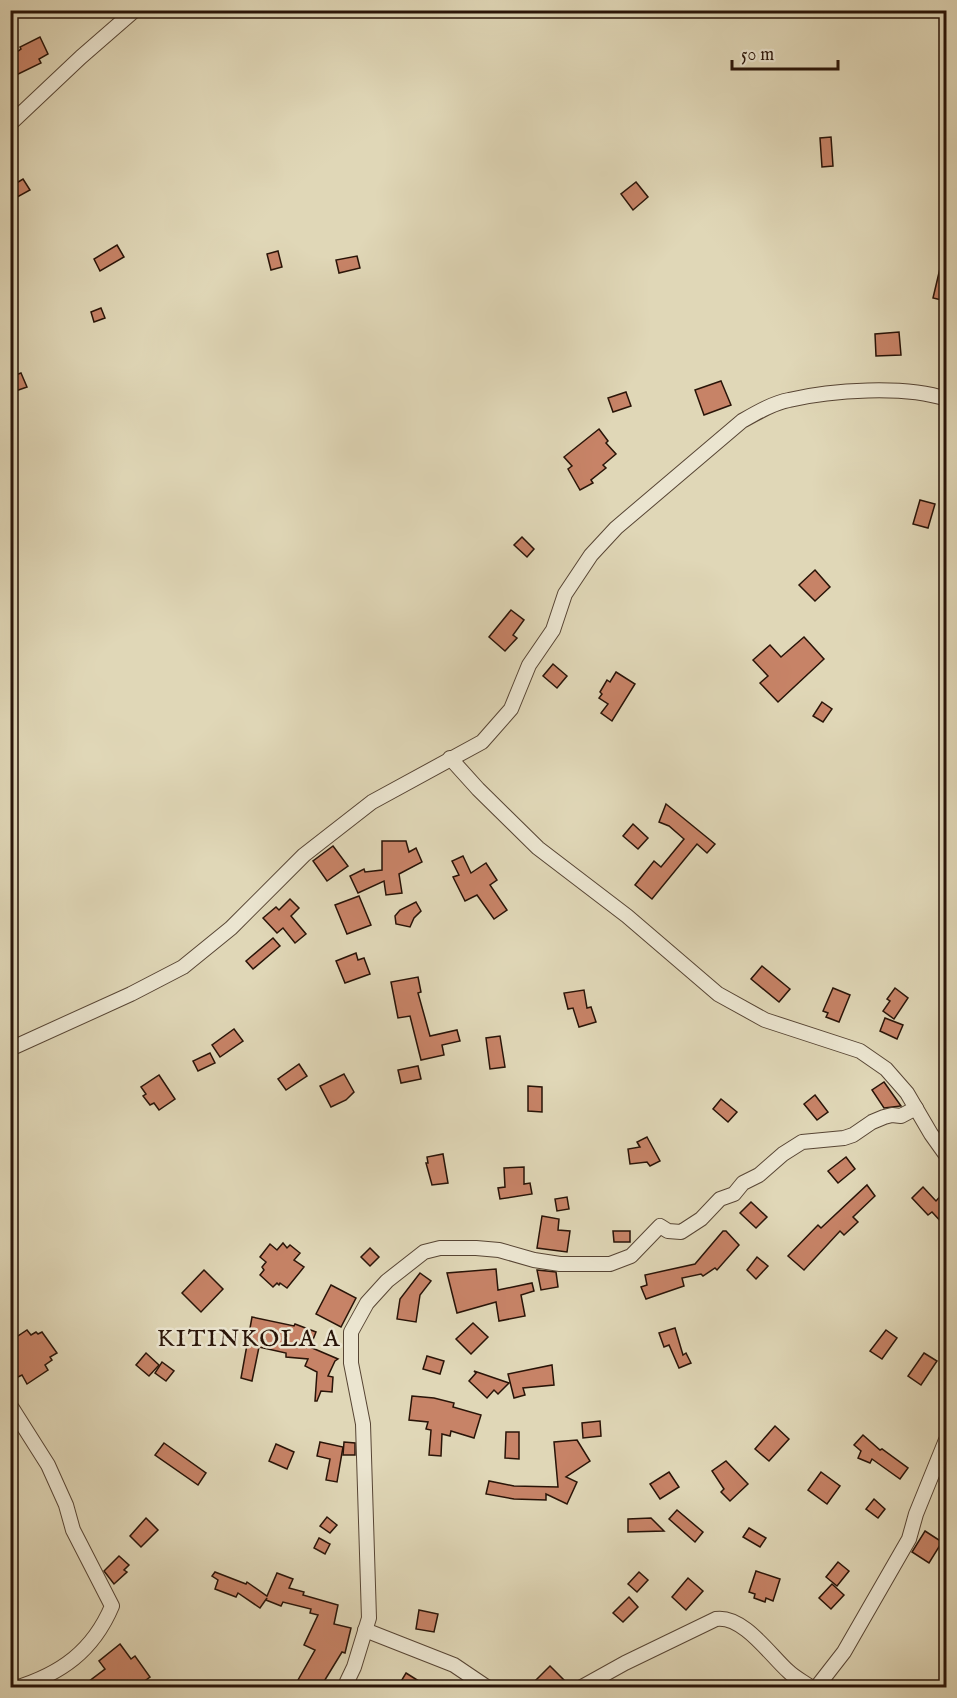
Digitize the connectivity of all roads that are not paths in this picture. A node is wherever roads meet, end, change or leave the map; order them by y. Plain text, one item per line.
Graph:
1 (135, 10) edge
2 (10, 124) edge
3 (946, 399) edge
4 (450, 758) junction
5 (10, 1050) edge
6 (915, 1108) junction
7 (946, 1155) edge
8 (10, 1405) edge
9 (946, 1440) edge
10 (365, 1630) junction
11 (15, 1688) edge
12 (344, 1688) edge
13 (488, 1688) edge
14 (580, 1688) edge
15 (814, 1688) edge

1 - 2 street
3 - 4 street
4 - 5 street
4 - 6 street
6 - 7 street
6 - 10 street
8 - 11 street
9 - 15 street
10 - 12 street
10 - 13 street
14 - 15 street

